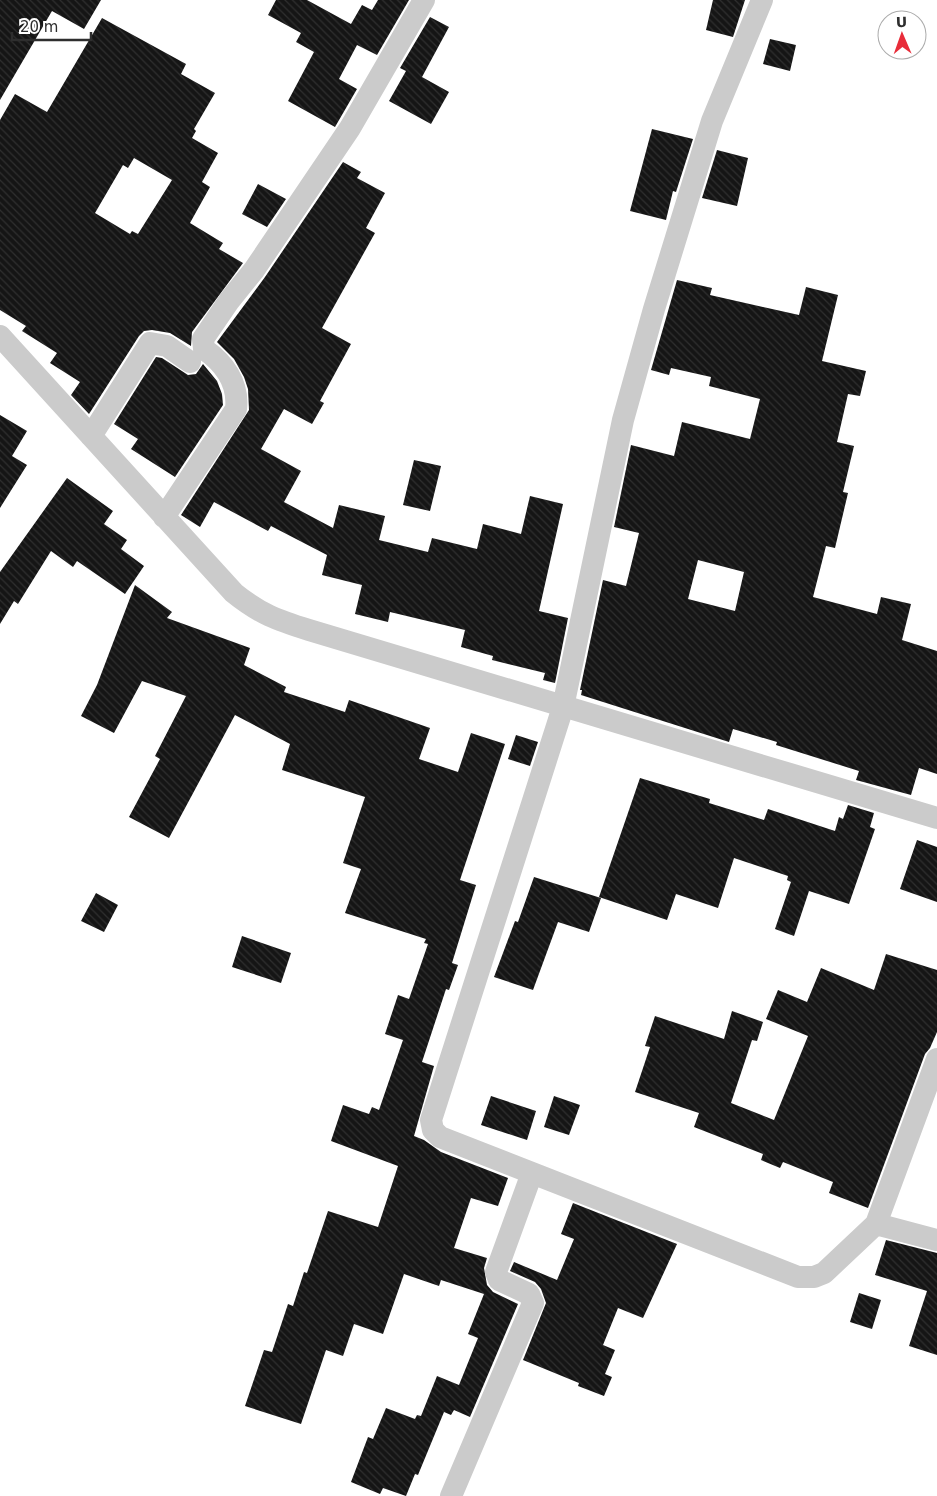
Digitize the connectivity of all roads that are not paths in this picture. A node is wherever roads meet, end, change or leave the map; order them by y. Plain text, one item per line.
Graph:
1 (424, 0) edge
2 (762, 0) edge
3 (2, 345) edge
4 (190, 362) dead end
5 (91, 436) junction
6 (164, 517) junction
7 (563, 707) junction
8 (937, 818) edge
9 (937, 1058) edge
10 (532, 1173) junction
11 (876, 1224) junction
12 (937, 1240) edge
13 (451, 1496) edge

1 - 6 street
2 - 7 street
3 - 5 street
4 - 5 street
5 - 6 street
6 - 7 street
7 - 8 street
7 - 10 street
9 - 11 street
10 - 11 street
10 - 13 street
11 - 12 street

